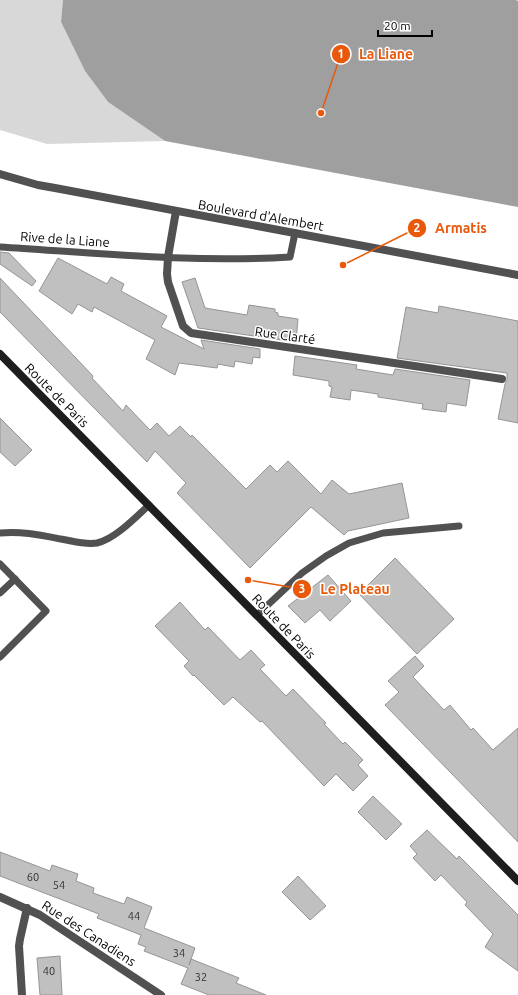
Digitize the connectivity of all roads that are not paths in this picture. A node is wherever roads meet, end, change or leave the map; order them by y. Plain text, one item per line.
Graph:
1 (0, 174) edge
2 (176, 211) junction
3 (295, 233) junction
4 (0, 247) edge
5 (168, 257) junction
6 (518, 275) edge
7 (0, 354) edge
8 (502, 379) dead end
9 (149, 505) junction
10 (459, 526) dead end
11 (0, 532) edge
12 (0, 564) edge
13 (15, 579) junction
14 (0, 593) edge
15 (257, 615) junction
16 (0, 657) edge
17 (518, 881) edge
18 (0, 897) edge
19 (27, 908) junction
20 (22, 995) edge
21 (161, 995) edge

1 - 2 street, Boulevard d'Alembert
2 - 3 street, Boulevard d'Alembert
2 - 5 street, Rue Clarté
3 - 5 lane, Rive de la Liane
3 - 6 street, Boulevard d'Alembert
4 - 5 lane, Rive de la Liane
5 - 8 street, Rue Clarté
7 - 9 main road, Route de Paris
9 - 11 lane
9 - 15 main road, Route de Paris
10 - 15 lane
12 - 13 lane
13 - 14 lane
13 - 16 lane
15 - 17 main road, Route de Paris
18 - 19 street, Rue des Canadiens
19 - 20 street
19 - 21 street, Rue des Canadiens

